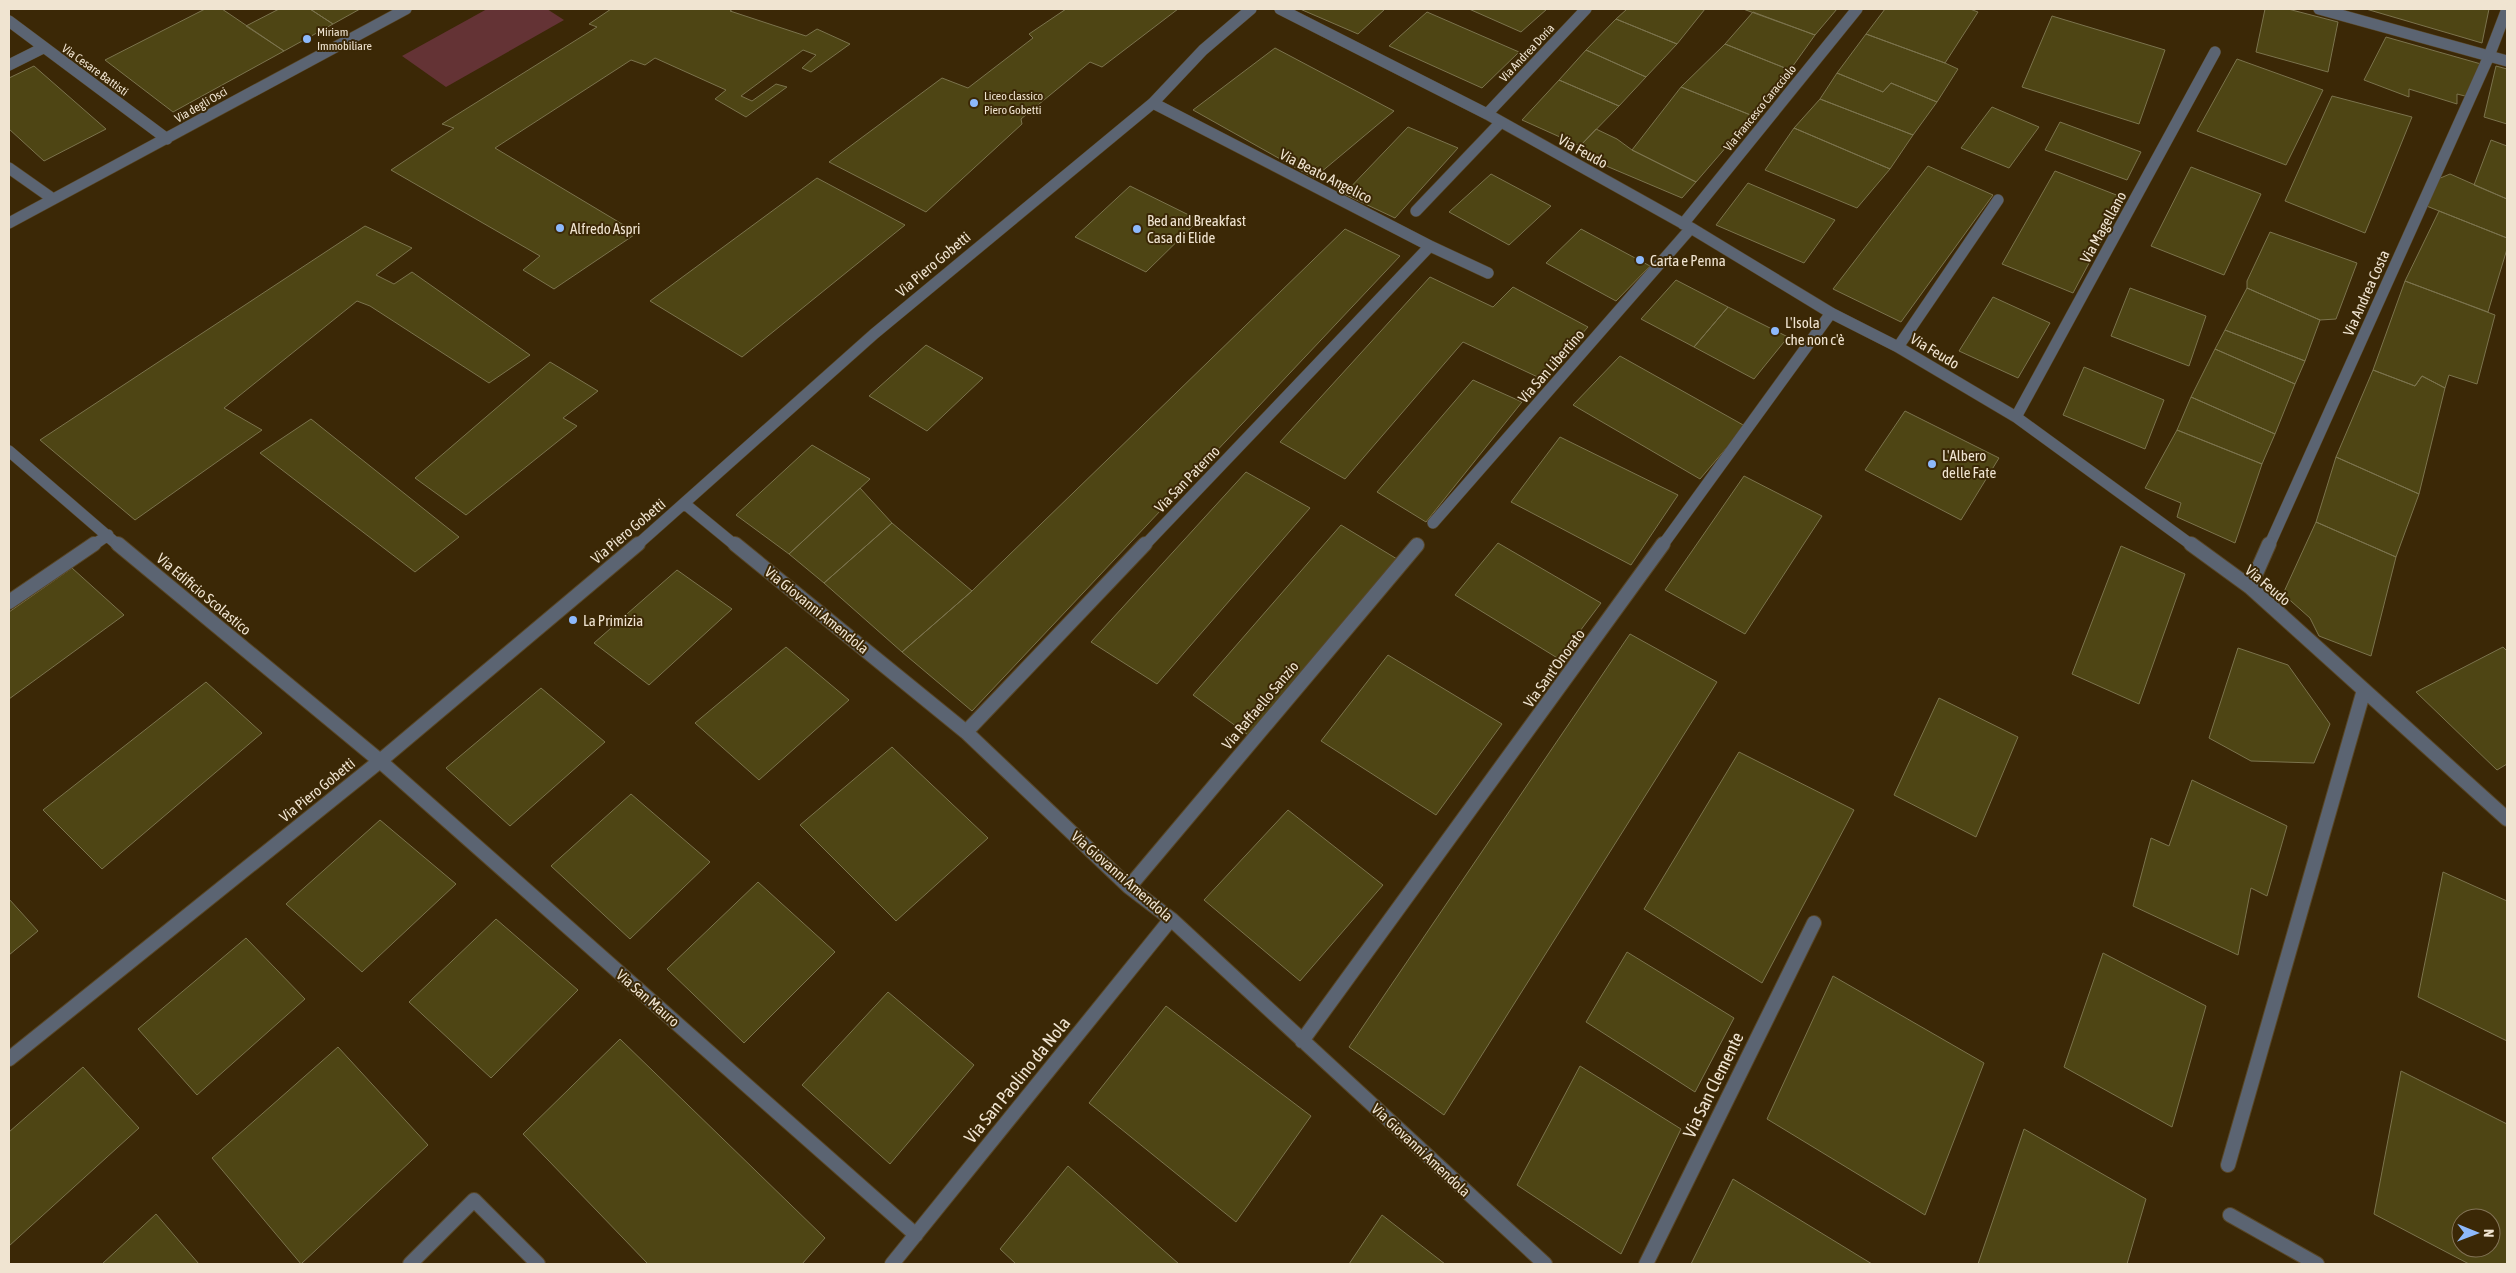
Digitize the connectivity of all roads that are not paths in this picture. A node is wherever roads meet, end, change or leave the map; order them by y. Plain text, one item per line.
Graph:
1 (406, 9) edge
2 (1252, 9) edge
3 (1280, 9) edge
4 (1586, 9) edge
5 (1857, 9) edge
6 (2319, 9) edge
7 (2507, 9) edge
8 (9, 21) edge
9 (43, 48) junction
10 (2216, 52) dead end
11 (2489, 56) junction
12 (2507, 61) edge
13 (9, 65) edge
14 (1153, 103) junction
15 (1487, 114) junction
16 (1501, 122) junction
17 (167, 139) junction
18 (9, 168) edge
19 (53, 199) junction
20 (1998, 200) dead end
21 (1416, 211) dead end
22 (9, 223) edge
23 (1687, 226) junction
24 (1430, 246) junction
25 (1488, 272) dead end
26 (1831, 313) junction
27 (1898, 347) junction
28 (2016, 417) junction
29 (9, 451) edge
30 (685, 504) junction
31 (1433, 523) dead end
32 (108, 535) junction
33 (1417, 545) dead end
34 (2250, 587) junction
35 (9, 602) edge
36 (2364, 690) junction
37 (966, 732) junction
38 (380, 761) junction
39 (2507, 819) edge
40 (1129, 887) junction
41 (1171, 919) junction
42 (1814, 923) dead end
43 (1302, 1041) junction
44 (9, 1059) edge
45 (2228, 1165) dead end
46 (2230, 1215) dead end
47 (916, 1235) junction
48 (410, 1264) edge
49 (538, 1264) edge
50 (892, 1264) edge
51 (1545, 1264) edge
52 (1646, 1264) edge
53 (2317, 1264) edge

1 - 17 street, Via degli Osci
2 - 14 street, Via Piero Gobetti
3 - 15 street, Via Feudo
4 - 15 street, Via Andrea Doria
5 - 23 street, Via Francesco Caracciolo
6 - 11 street
7 - 11 street, Via Andrea Costa
8 - 9 street, Via Cesare Battisti
9 - 13 street
9 - 17 street, Via Cesare Battisti
10 - 28 street, Via Magellano
11 - 12 street
11 - 34 street, Via Andrea Costa
14 - 24 street, Via Beato Angelico
14 - 30 street, Via Piero Gobetti
15 - 16 street, Via Feudo
16 - 21 street
16 - 23 street, Via Feudo
17 - 19 street, Via degli Osci
18 - 19 street
19 - 22 street, Via degli Osci
20 - 27 street
23 - 26 street, Via Feudo
23 - 31 street, Via San Libertino
24 - 25 street, Via Beato Angelico
24 - 37 street, Via San Paterno
26 - 27 street, Via Feudo
26 - 43 street, Via Sant'Onorato
27 - 28 street, Via Feudo
28 - 34 street, Via Feudo
29 - 32 street, Via Edificio Scolastico
30 - 37 street, Via Giovanni Amendola
30 - 38 street, Via Piero Gobetti
32 - 35 street
32 - 38 street, Via Edificio Scolastico
33 - 40 street, Via Raffaello Sanzio
34 - 36 street, Via Feudo
36 - 39 street, Via Feudo
36 - 45 street
37 - 40 street, Via Giovanni Amendola
38 - 44 street, Via Piero Gobetti
38 - 47 street, Via San Mauro
40 - 41 street, Via Giovanni Amendola
41 - 43 street, Via Giovanni Amendola
41 - 47 street, Via San Paolino da Nola
42 - 52 street, Via San Clemente
43 - 51 street, Via Giovanni Amendola
46 - 53 street
47 - 50 street, Via San Paolino da Nola
48 - 49 street

